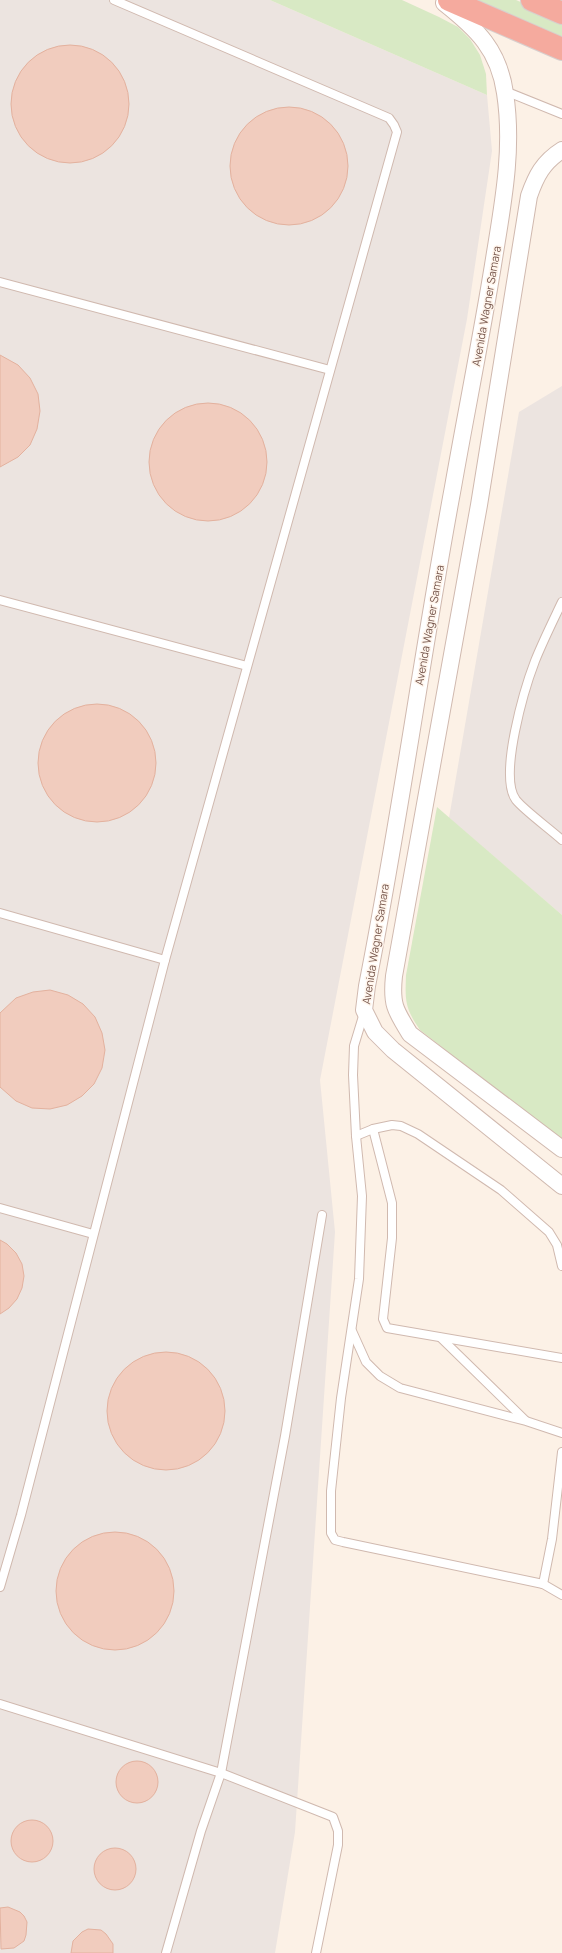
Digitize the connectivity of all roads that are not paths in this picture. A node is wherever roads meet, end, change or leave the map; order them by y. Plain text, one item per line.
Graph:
1 (114, 0) edge
2 (439, 0) edge
3 (449, 0) edge
4 (532, 0) edge
5 (562, 13) edge
6 (562, 49) edge
7 (505, 91) junction
8 (562, 114) edge
9 (562, 150) edge
10 (0, 282) edge
11 (330, 370) junction
12 (0, 600) edge
13 (562, 602) edge
14 (248, 666) junction
15 (562, 840) edge
16 (0, 913) edge
17 (165, 960) junction
18 (364, 1010) junction
19 (373, 1129) junction
20 (356, 1136) junction
21 (562, 1149) edge
22 (562, 1186) edge
23 (0, 1208) edge
24 (322, 1215) dead end
25 (93, 1234) junction
26 (562, 1266) edge
27 (351, 1330) junction
28 (441, 1338) junction
29 (562, 1358) edge
30 (526, 1421) junction
31 (562, 1433) edge
32 (562, 1452) edge
33 (543, 1584) junction
34 (0, 1587) edge
35 (562, 1595) edge
36 (0, 1704) edge
37 (221, 1773) junction
38 (166, 1953) edge
39 (316, 1953) edge

1 - 11 lane
2 - 7 street, Avenida Wagner Samara
3 - 6 highway
4 - 5 highway
7 - 8 lane
7 - 18 street, Avenida Wagner Samara
9 - 21 street
10 - 11 lane
11 - 14 lane
12 - 14 lane
13 - 15 lane
14 - 17 lane
16 - 17 lane
17 - 25 lane
18 - 20 lane
18 - 22 street, Avenida Wagner Samara
19 - 20 lane
19 - 26 lane
19 - 28 lane
20 - 27 lane
23 - 25 lane
24 - 37 lane
25 - 34 lane
27 - 30 lane
27 - 33 lane
28 - 29 lane
28 - 30 lane
30 - 31 lane
32 - 33 lane
33 - 35 lane
36 - 37 lane
37 - 38 lane
37 - 39 lane

